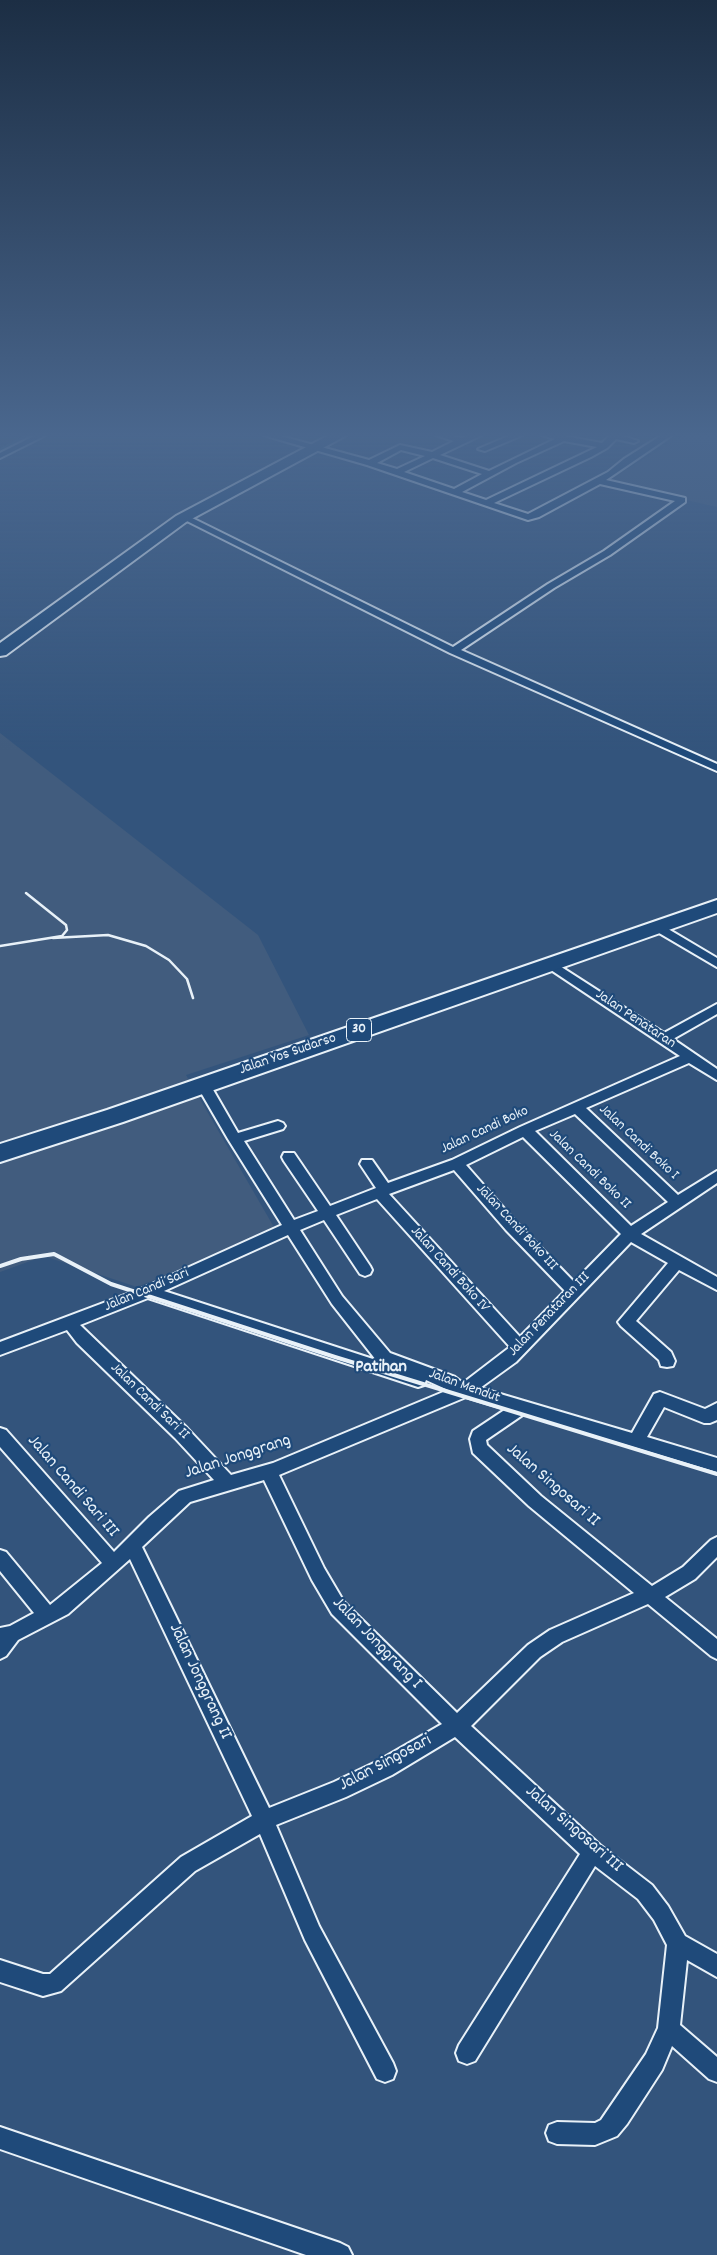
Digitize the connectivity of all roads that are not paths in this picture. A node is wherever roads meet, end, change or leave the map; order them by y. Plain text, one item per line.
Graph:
1 (149, 540) edge
2 (232, 540) edge
3 (626, 540) edge
4 (0, 651) edge
5 (453, 651) junction
6 (717, 768) edge
7 (716, 904) edge
8 (658, 926) junction
9 (717, 963) edge
10 (552, 965) junction
11 (432, 1000) junction
12 (717, 1008) edge
13 (664, 1039) junction
14 (690, 1057) junction
15 (717, 1075) edge
16 (204, 1084) junction
17 (576, 1107) junction
18 (278, 1126) dead end
19 (525, 1130) junction
20 (235, 1140) junction
21 (0, 1142) edge
22 (0, 1153) edge
23 (289, 1158) dead end
24 (367, 1164) dead end
25 (457, 1164) junction
26 (717, 1176) edge
27 (382, 1191) junction
28 (678, 1203) junction
29 (326, 1214) junction
30 (292, 1228) junction
31 (630, 1234) junction
32 (678, 1262) junction
33 (365, 1270) dead end
34 (717, 1284) edge
35 (148, 1292) junction
36 (575, 1292) junction
37 (72, 1323) junction
38 (520, 1347) junction
39 (0, 1349) edge
40 (667, 1361) dead end
41 (379, 1362) junction
42 (460, 1389) junction
43 (522, 1407) junction
44 (717, 1407) edge
45 (0, 1435) edge
46 (637, 1440) junction
47 (717, 1465) edge
48 (268, 1471) junction
49 (227, 1482) junction
50 (132, 1545) junction
51 (717, 1545) edge
52 (0, 1558) edge
53 (114, 1564) junction
54 (649, 1595) junction
55 (48, 1616) junction
56 (6, 1635) edge
57 (0, 1650) edge
58 (717, 1650) edge
59 (457, 1726) junction
60 (264, 1820) junction
61 (593, 1852) junction
62 (678, 1943) junction
63 (717, 1966) edge
64 (0, 1971) edge
65 (669, 2029) junction
66 (467, 2053) dead end
67 (717, 2070) edge
68 (385, 2071) dead end
69 (557, 2133) dead end
70 (0, 2138) edge
71 (340, 2255) edge

1 - 4 highway
2 - 5 street
3 - 5 street
5 - 6 street
7 - 8 highway, Jalan Yos Sudarso / 30
7 - 11 highway, Jalan Yos Sudarso / 30
8 - 9 street
8 - 10 highway, Jalan Yos Sudarso / 30
10 - 11 highway, Jalan Yos Sudarso / 30
10 - 13 street, Jalan Penataran
11 - 16 highway, Jalan Yos Sudarso / 30
11 - 21 highway, Jalan Yos Sudarso / 30
12 - 13 street
13 - 14 street, Jalan Penataran
14 - 15 street, Jalan Penataran
14 - 17 street, Jalan Candi Boko
16 - 20 street, Jalan Mendut
16 - 22 highway, Jalan Yos Sudarso / 30
17 - 19 street, Jalan Candi Boko
17 - 28 street, Jalan Candi Boko I
18 - 20 street
19 - 25 street, Jalan Candi Boko
19 - 31 street, Jalan Candi Boko II
20 - 30 street, Jalan Mendut
23 - 29 street
24 - 27 street, Jalan Candi Boko IV
25 - 27 street, Jalan Candi Boko
25 - 36 street, Jalan Candi Boko III
26 - 28 street
27 - 29 street, Jalan Candi Boko
27 - 38 street, Jalan Candi Boko IV
28 - 31 street
29 - 30 street, Jalan Candi Boko
29 - 33 street
30 - 35 street, Jalan Candi Sari
30 - 41 street, Jalan Mendut
31 - 32 street
31 - 36 street, Jalan Penataran III
32 - 34 street
32 - 40 street
35 - 37 street, Jalan Candi Sari
35 - 41 street
36 - 38 street, Jalan Penataran III
37 - 39 street, Jalan Candi Sari
37 - 49 street, Jalan Candi Sari II
38 - 42 street, Jalan Penataran III
41 - 42 street, Jalan Mendut
42 - 43 street, Jalan Mendut
42 - 48 street, Jalan Jonggrang
43 - 46 street, Jalan Mendut
43 - 54 street, Jalan Singosari II
44 - 46 street
45 - 53 street, Jalan Candi Sari III
46 - 47 street, Jalan Mendut
48 - 49 street, Jalan Jonggrang
48 - 59 street, Jalan Jonggrang I
49 - 50 street, Jalan Jonggrang
50 - 53 street, Jalan Jonggrang
50 - 60 street, Jalan Jonggrang II
51 - 54 street, Jalan Singosari
52 - 55 street
53 - 55 street, Jalan Jonggrang
54 - 58 street
54 - 59 street, Jalan Singosari
55 - 56 street, Jalan Jonggrang
56 - 57 street
59 - 60 street, Jalan Singosari
59 - 61 street, Jalan Singosari III
60 - 64 street, Jalan Singosari
60 - 68 street, Jalan Jonggrang II
61 - 62 street, Jalan Singosari III
61 - 66 street
62 - 63 street
62 - 65 street
65 - 67 street
65 - 69 street
70 - 71 street

